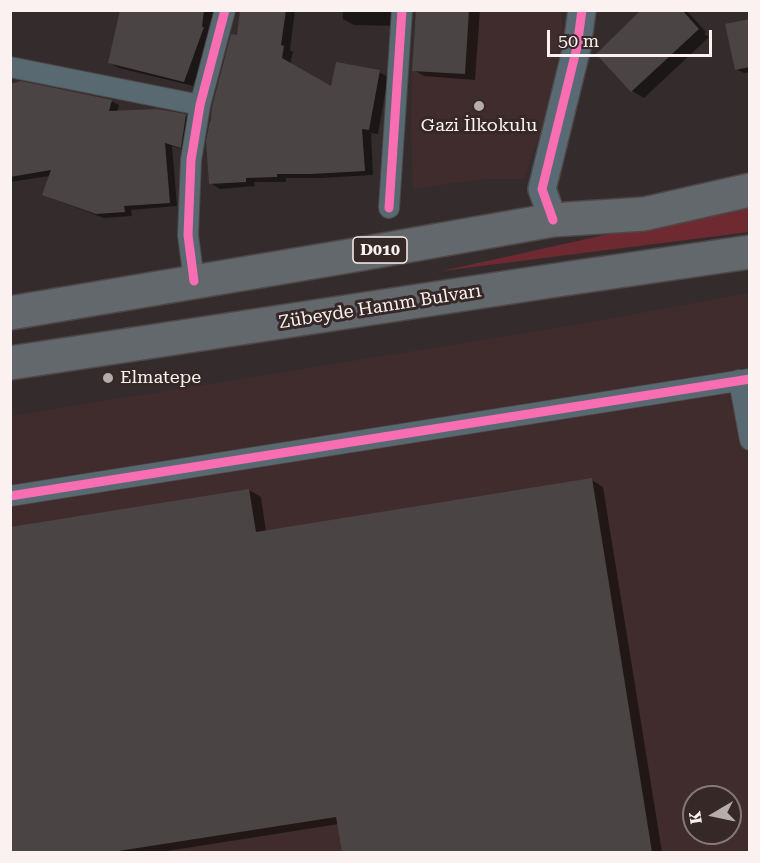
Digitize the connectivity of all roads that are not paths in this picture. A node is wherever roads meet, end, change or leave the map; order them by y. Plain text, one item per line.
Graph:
1 (225, 10) edge
2 (402, 10) edge
3 (582, 10) edge
4 (10, 67) edge
5 (200, 105) junction
6 (750, 190) edge
7 (389, 208) dead end
8 (553, 220) junction
9 (750, 252) edge
10 (194, 282) junction
11 (10, 313) edge
12 (10, 363) edge
13 (745, 380) edge
14 (750, 440) edge
15 (10, 496) edge

1 - 5 street
2 - 7 street
3 - 8 street
4 - 5 street
5 - 10 street
6 - 8 highway, D010
8 - 10 highway, D010
9 - 12 highway, Zübeyde Hanım Bulvarı
10 - 11 highway, D010
13 - 14 street
13 - 15 street

